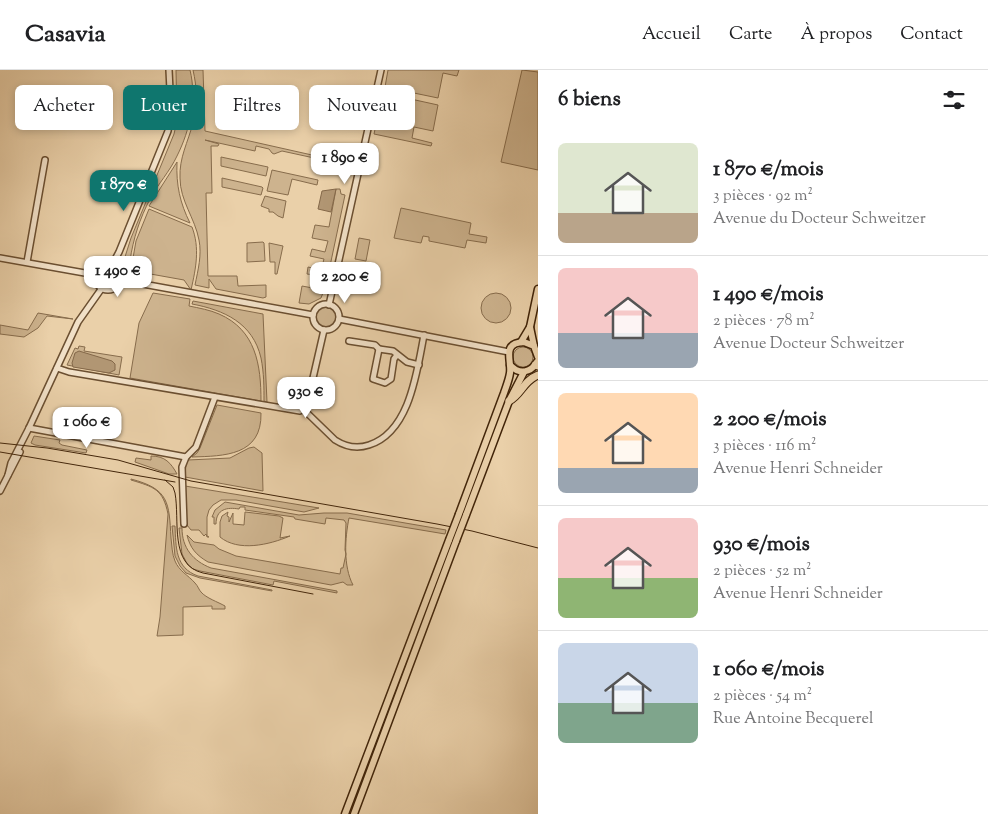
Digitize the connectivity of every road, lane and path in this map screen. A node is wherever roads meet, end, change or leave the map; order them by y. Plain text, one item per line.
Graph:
1 (169, 70) edge
2 (381, 70) edge
3 (45, 160) dead end
4 (0, 258) edge
5 (26, 262) junction
6 (112, 265) junction
7 (96, 274) junction
8 (121, 280) junction
9 (102, 288) junction
10 (538, 289) edge
11 (329, 305) junction
12 (314, 315) junction
13 (339, 319) junction
14 (530, 327) junction
15 (324, 330) junction
16 (424, 335) junction
17 (349, 341) dead end
18 (521, 342) junction
19 (379, 349) junction
20 (509, 352) junction
21 (398, 355) junction
22 (537, 357) edge
23 (419, 365) junction
24 (510, 365) junction
25 (57, 368) junction
26 (524, 372) junction
27 (538, 375) edge
28 (215, 397) junction
29 (510, 401) junction
30 (303, 409) junction
31 (29, 428) junction
32 (186, 457) junction
33 (0, 491) edge
34 (462, 515) junction
35 (184, 524) dead end
36 (453, 541) junction
37 (345, 814) edge
38 (354, 814) edge

1 - 6 street
2 - 11 street
3 - 5 street
4 - 5 street
5 - 7 street
6 - 7 street
6 - 8 street
7 - 9 street
8 - 9 street
8 - 12 street
9 - 25 street
10 - 14 main road
11 - 12 street
11 - 13 street
12 - 15 street
13 - 15 street
13 - 16 street
14 - 18 main road
14 - 22 main road
15 - 30 street
16 - 20 street
16 - 23 street
17 - 19 street
18 - 20 main road
18 - 22 main road
19 - 21 street
19 - 21 street
20 - 24 main road
21 - 23 street
22 - 26 main road
23 - 30 street
24 - 26 main road
24 - 34 main road
25 - 28 street
25 - 31 street
26 - 29 main road
27 - 29 highway
28 - 30 street
28 - 32 street
29 - 34 main road
31 - 32 street
31 - 33 street
32 - 35 street
34 - 36 main road, bridge
36 - 37 main road
36 - 38 main road

